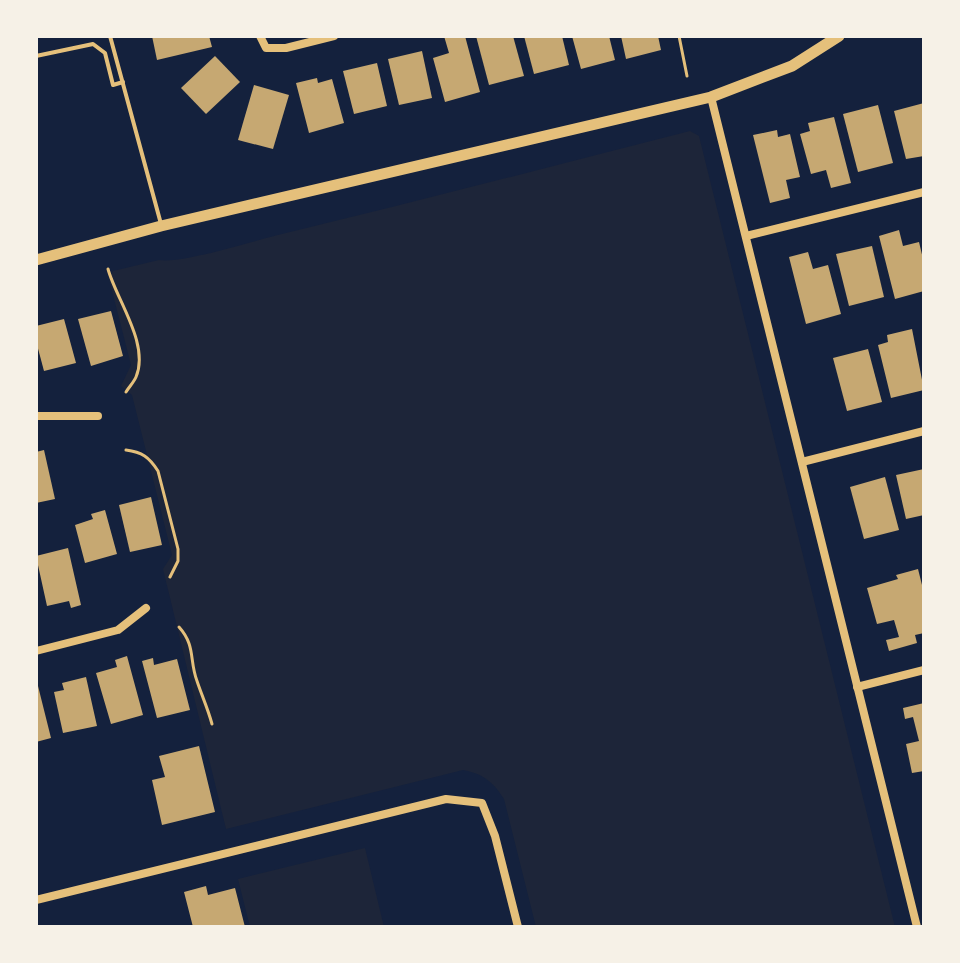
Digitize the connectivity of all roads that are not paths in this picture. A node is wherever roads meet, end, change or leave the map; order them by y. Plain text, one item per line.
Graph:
1 (110, 36) edge
2 (260, 36) edge
3 (334, 36) edge
4 (839, 36) edge
5 (36, 56) edge
6 (123, 82) junction
7 (711, 97) junction
8 (924, 192) edge
9 (161, 226) junction
10 (746, 236) junction
11 (36, 260) edge
12 (36, 416) edge
13 (98, 416) dead end
14 (924, 431) edge
15 (802, 462) junction
16 (146, 608) dead end
17 (36, 651) edge
18 (924, 670) edge
19 (857, 687) junction
20 (36, 900) edge
21 (518, 927) edge
22 (917, 927) edge

1 - 6 lane
2 - 3 street
4 - 7 street
5 - 6 lane
6 - 9 lane
7 - 9 street
7 - 10 street
8 - 10 street
9 - 11 street
10 - 15 street
12 - 13 street
14 - 15 street
15 - 19 street
16 - 17 street
18 - 19 street
19 - 22 street
20 - 21 street

